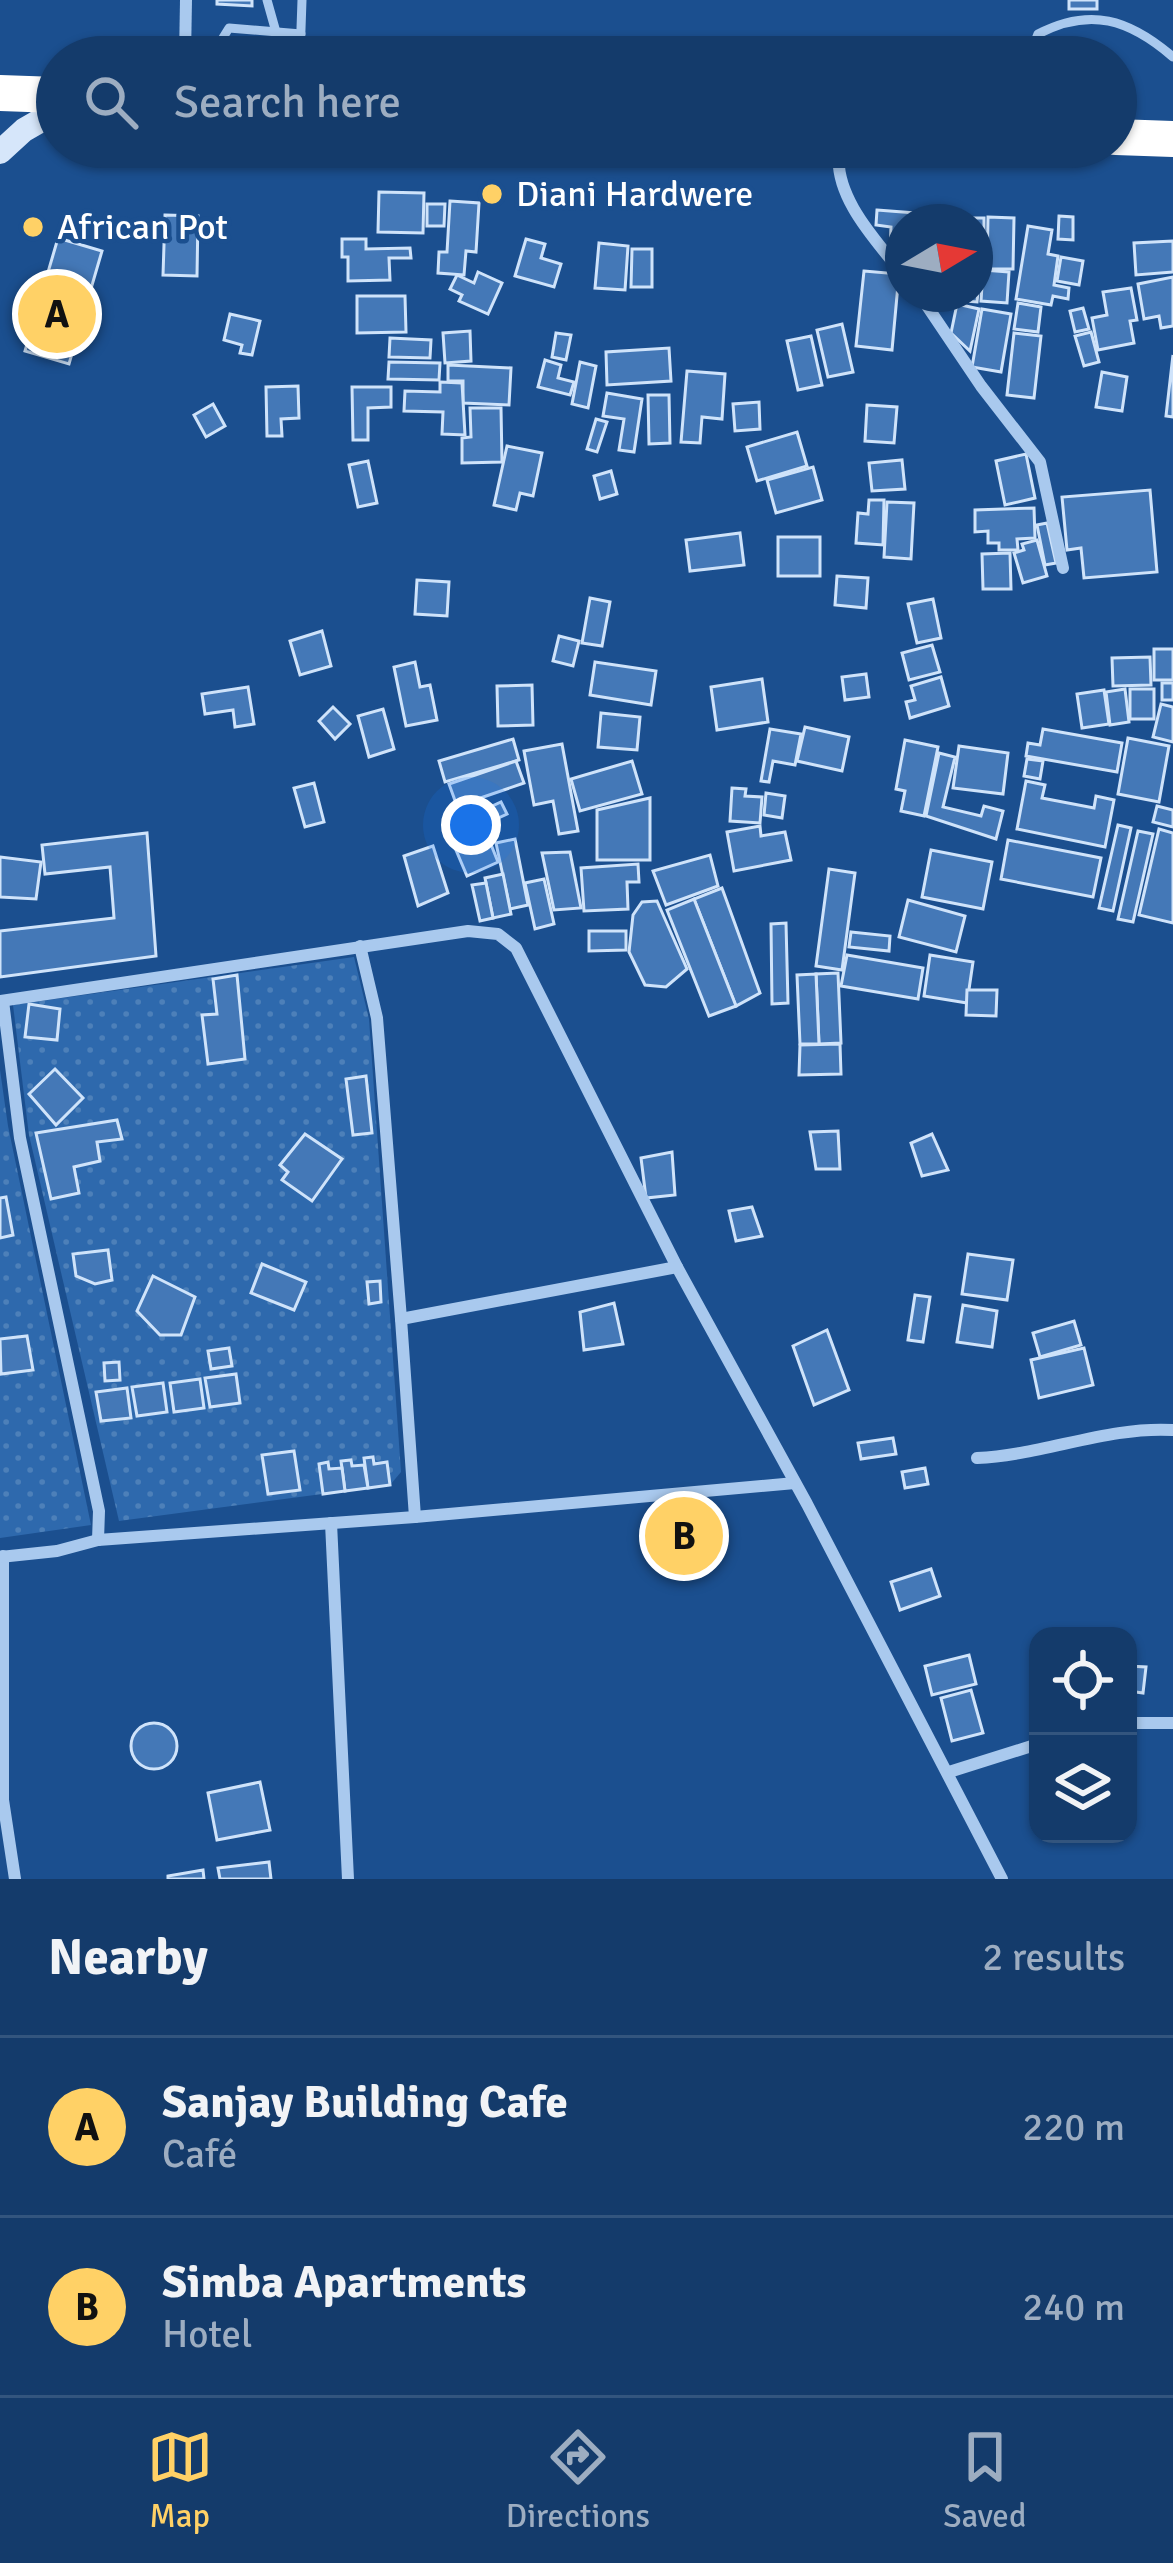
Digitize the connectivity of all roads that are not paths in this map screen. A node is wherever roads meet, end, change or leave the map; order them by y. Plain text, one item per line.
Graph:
1 (186, 0) edge
2 (267, 0) edge
3 (302, 0) edge
4 (276, 32) junction
5 (301, 34) joint
6 (185, 36) edge
7 (224, 36) edge
8 (1037, 36) edge
9 (1173, 57) edge
10 (0, 93) edge
11 (36, 94) edge
12 (36, 123) edge
13 (1137, 138) edge
14 (1173, 140) edge
15 (0, 152) edge
16 (839, 168) edge
17 (885, 252) edge
18 (931, 312) edge
19 (1063, 568) dead end
20 (360, 946) junction
21 (1, 1001) edge
22 (676, 1268) junction
23 (400, 1319) junction
24 (1173, 1430) edge
25 (977, 1458) dead end
26 (795, 1483) junction
27 (416, 1517) junction
28 (331, 1523) junction
29 (98, 1540) junction
30 (2, 1557) edge
31 (1173, 1723) edge
32 (1137, 1724) edge
33 (1029, 1747) edge
34 (949, 1772) junction
35 (15, 1879) edge
36 (348, 1879) edge
37 (1002, 1879) edge

1 - 6 street
2 - 4 lane
3 - 5 lane
4 - 5 lane
4 - 7 lane
8 - 9 lane
10 - 11 highway
12 - 15 main road
13 - 14 highway
16 - 17 street
18 - 19 street
20 - 21 street
20 - 22 street
20 - 23 street
21 - 29 street
22 - 23 street
22 - 26 street
23 - 27 street
24 - 25 street
26 - 27 street
26 - 34 street
27 - 28 street
28 - 29 street
28 - 36 street
29 - 30 street
30 - 35 street
31 - 32 street
33 - 34 street
34 - 37 street

